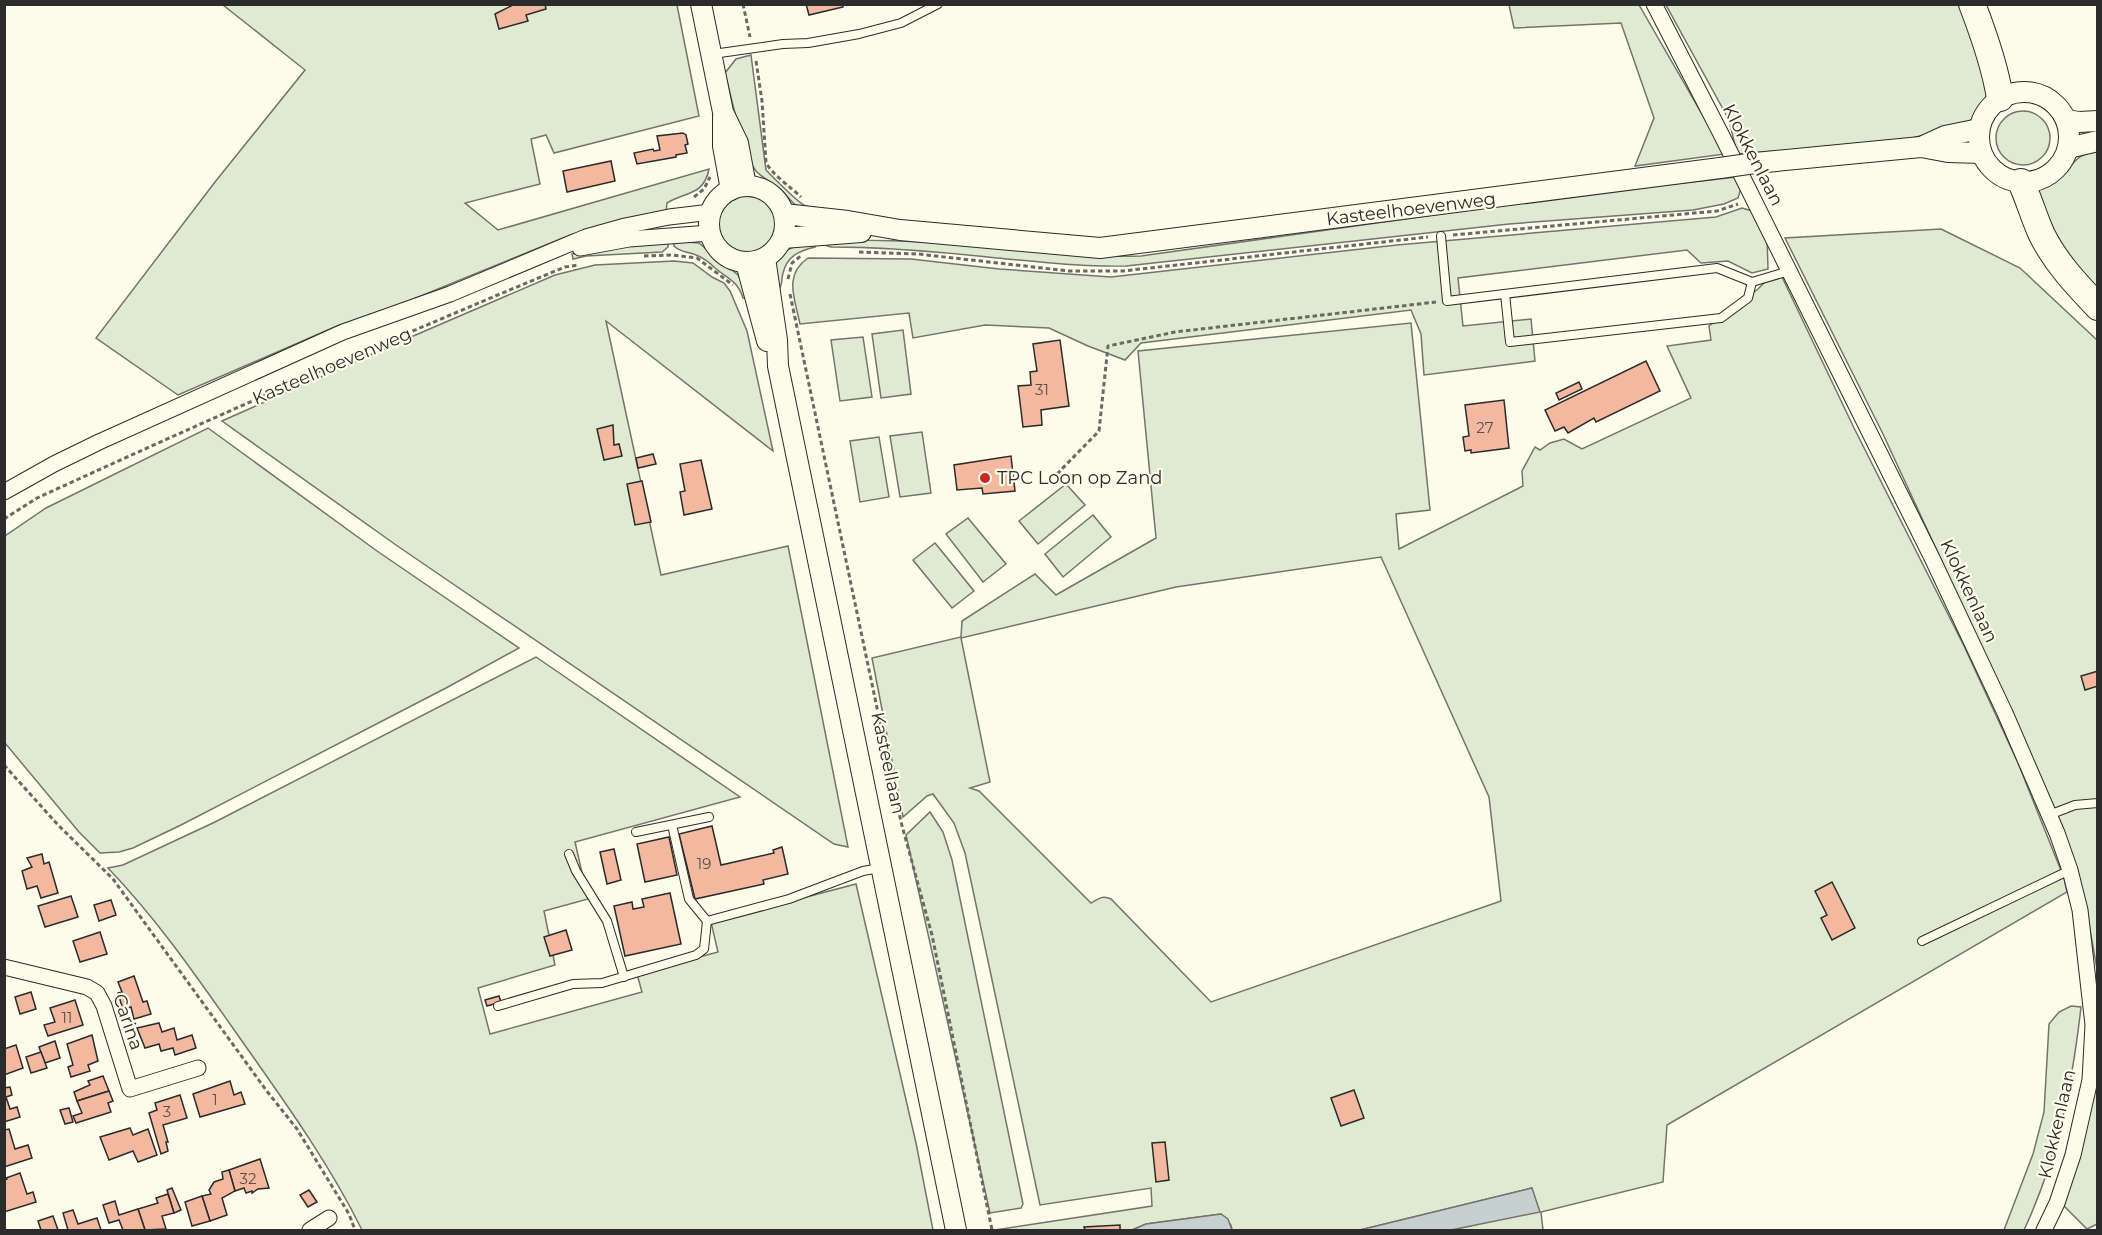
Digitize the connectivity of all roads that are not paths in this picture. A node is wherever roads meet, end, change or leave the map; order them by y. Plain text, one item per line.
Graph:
1 (701, 4) edge
2 (1654, 4) edge
3 (1972, 4) edge
4 (938, 5) edge
5 (711, 54) junction
6 (2000, 98) junction
7 (2066, 120) junction
8 (2097, 121) edge
9 (1979, 129) junction
10 (2097, 141) edge
11 (1921, 147) junction
12 (2068, 148) junction
13 (1981, 153) junction
14 (2021, 182) junction
15 (739, 188) junction
16 (711, 212) junction
17 (784, 214) junction
18 (710, 233) junction
19 (821, 234) junction
20 (1441, 236) road end
21 (783, 238) junction
22 (547, 254) junction
23 (756, 260) junction
24 (1789, 271) junction
25 (1752, 282) junction
26 (1505, 294) junction
27 (2097, 307) edge
28 (4, 492) edge
29 (2097, 803) edge
30 (2049, 815) junction
31 (709, 817) dead end
32 (672, 825) junction
33 (636, 832) dead end
34 (569, 854) dead end
35 (880, 868) junction
36 (2070, 870) junction
37 (707, 921) junction
38 (1922, 941) dead end
39 (4, 967) edge
40 (624, 977) junction
41 (498, 1006) dead end
42 (2095, 1024) edge
43 (198, 1068) dead end
44 (329, 1218) dead end
45 (310, 1230) edge
46 (956, 1230) edge
47 (2044, 1230) edge

1 - 5 street
2 - 24 street, Klokkenlaan
3 - 6 highway
4 - 5 lane
5 - 15 street
6 - 7 street
6 - 9 street
7 - 8 street
7 - 12 street
9 - 11 street, Kasteelhoevenweg
9 - 13 street
10 - 12 street
11 - 13 street, Kasteelhoevenweg
11 - 19 street, Kasteelhoevenweg, bridge
12 - 14 street
13 - 14 street
14 - 27 highway
15 - 16 street
15 - 17 street
16 - 18 street
16 - 22 street, Kasteelhoevenweg
17 - 19 street, Kasteelhoevenweg
17 - 21 street
18 - 22 street, Kasteelhoevenweg
18 - 23 street
19 - 21 street, Kasteelhoevenweg
20 - 26 lane
21 - 23 street
22 - 28 street, Kasteelhoevenweg
23 - 35 street, Kasteellaan
24 - 25 lane
24 - 30 street, Klokkenlaan
25 - 26 lane
25 - 26 lane
29 - 30 lane
30 - 36 street, Klokkenlaan
31 - 32 lane
32 - 33 lane
32 - 37 lane
34 - 40 lane
35 - 37 lane
35 - 46 street, Kasteellaan
36 - 38 lane
36 - 42 street, Klokkenlaan
37 - 40 lane
39 - 43 street, Carina
40 - 41 lane
42 - 47 street, Klokkenlaan
44 - 45 street

